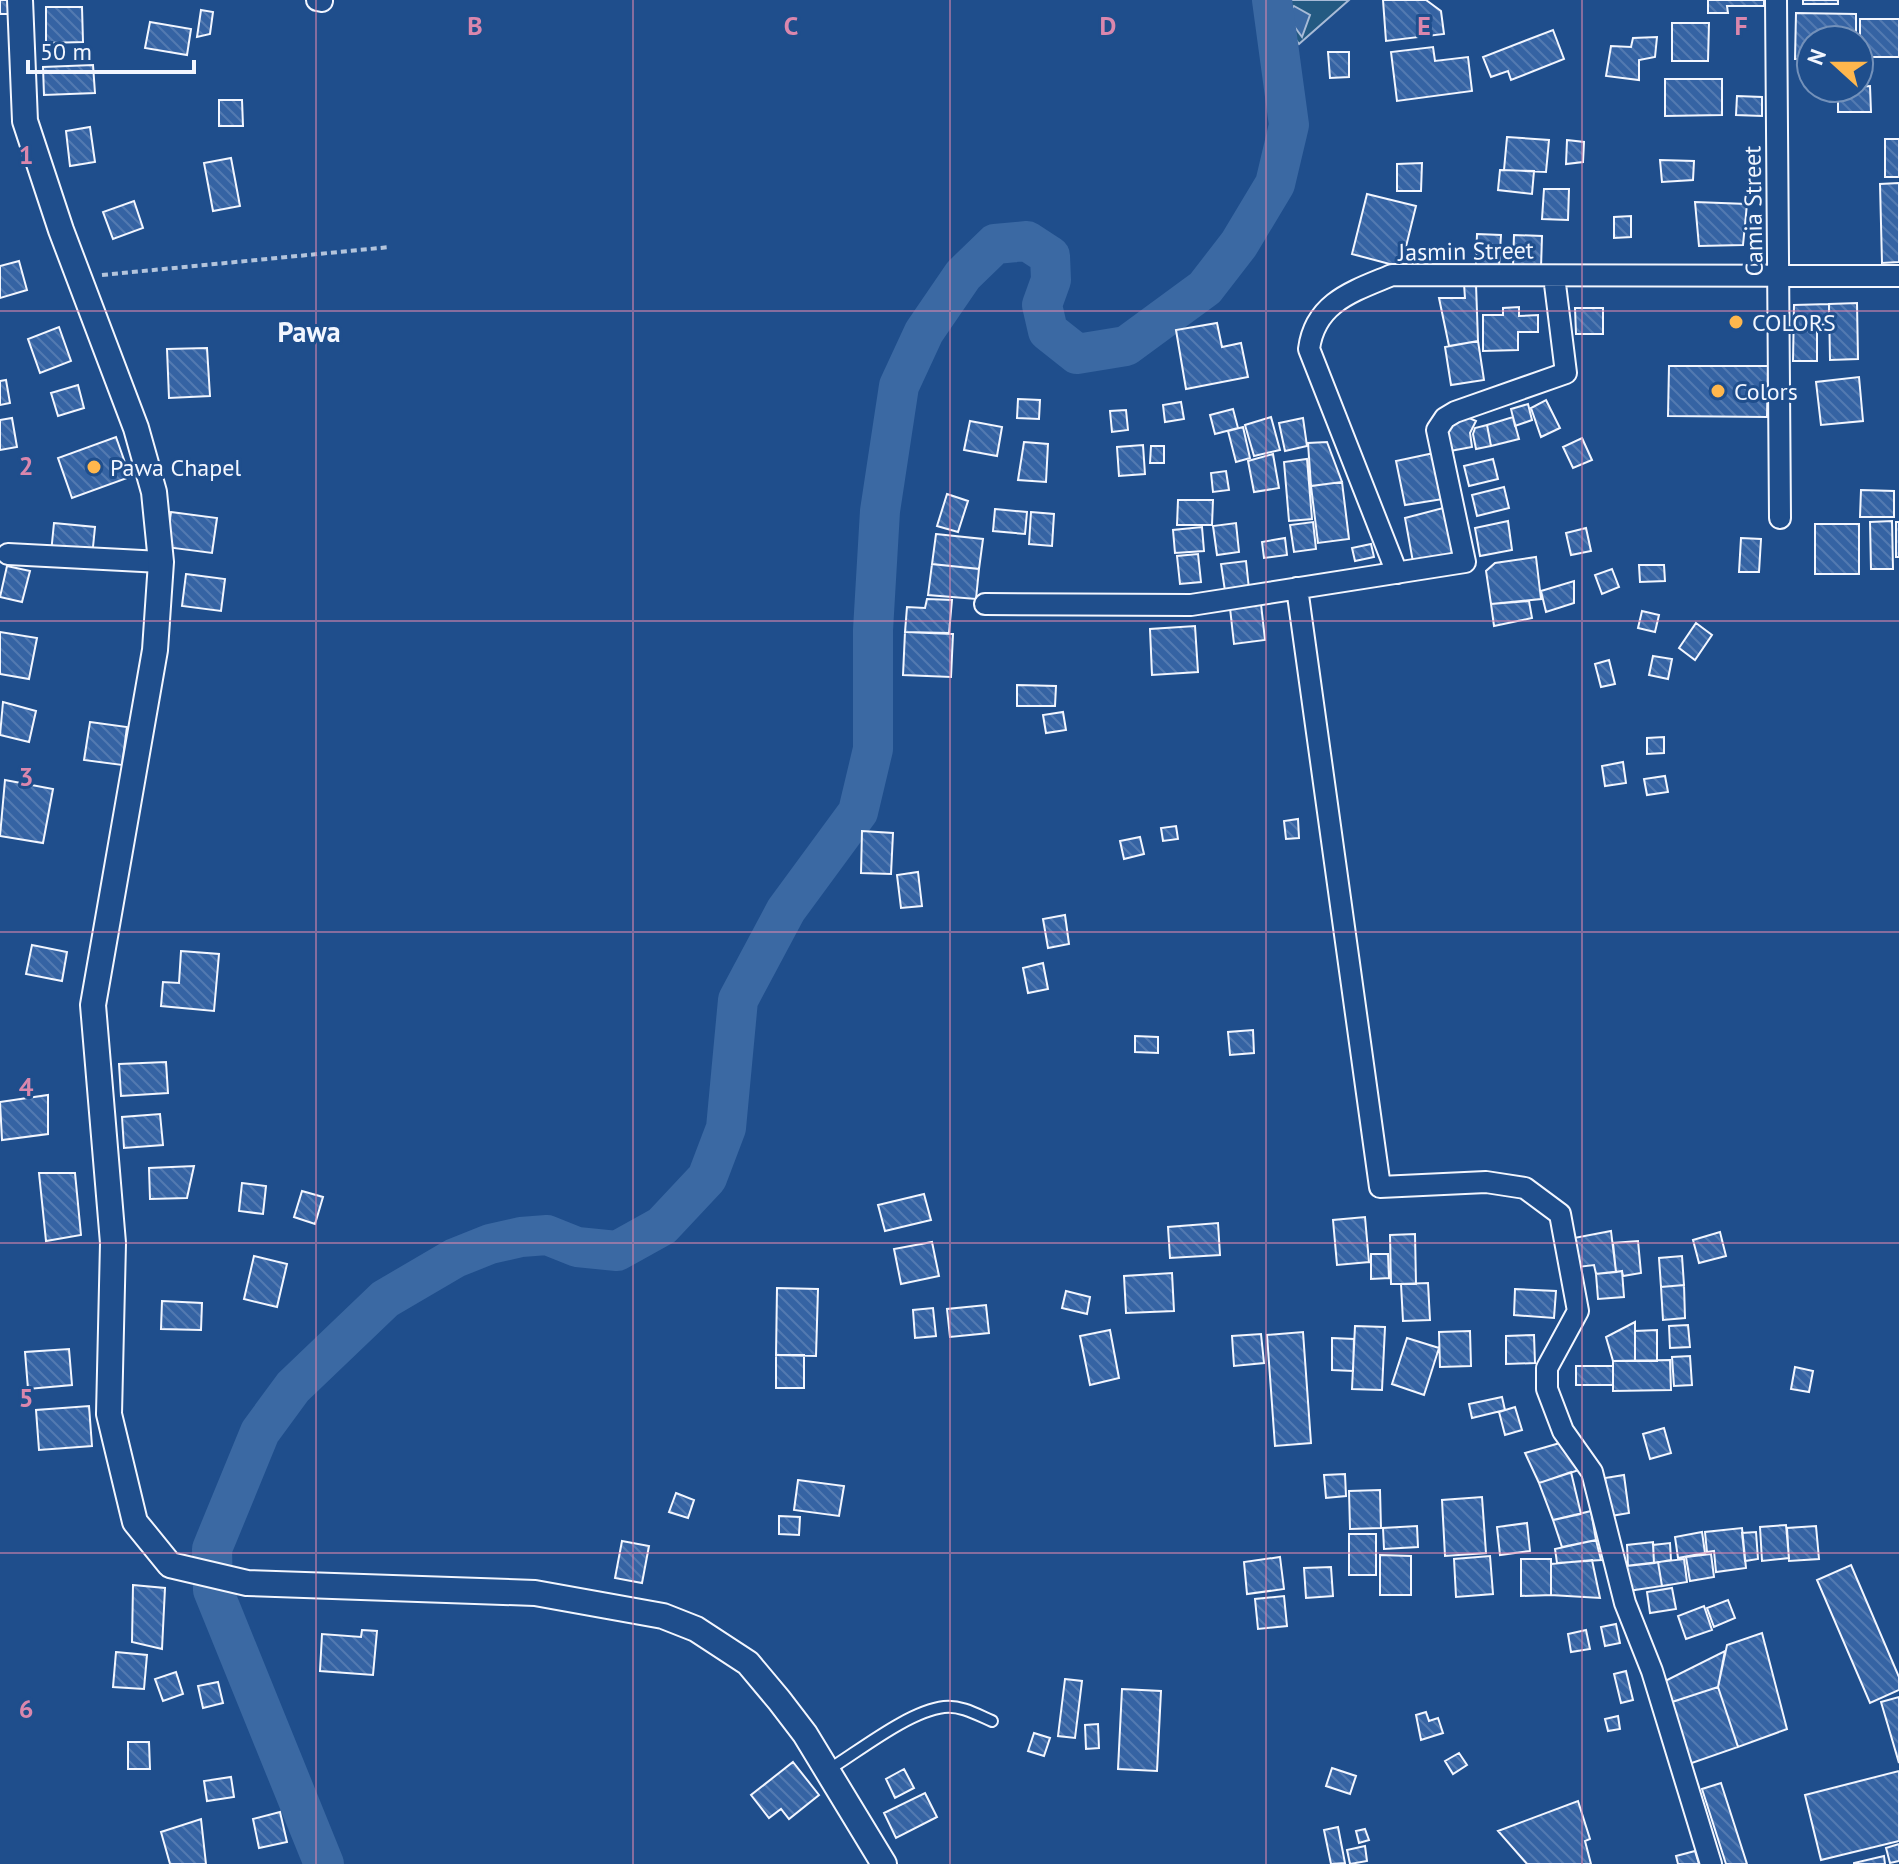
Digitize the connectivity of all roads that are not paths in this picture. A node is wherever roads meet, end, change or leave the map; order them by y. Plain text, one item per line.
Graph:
1 (20, 0) edge
2 (1776, 0) edge
3 (1554, 276) junction
4 (1899, 276) edge
5 (1780, 278) junction
6 (1780, 518) dead end
7 (8, 554) dead end
8 (161, 562) junction
9 (1397, 573) junction
10 (1297, 588) junction
11 (985, 604) dead end
12 (992, 1721) dead end
13 (826, 1771) junction
14 (884, 1864) edge
15 (1711, 1864) edge

1 - 8 street
2 - 5 street, Camia Street
3 - 5 street, Jasmin Street
3 - 9 street
3 - 9 street, Jasmin Street
4 - 5 street, Jasmin Street
5 - 6 street, Camia Street
7 - 8 street
8 - 13 street
9 - 10 street
10 - 11 street
10 - 15 street
12 - 13 lane
13 - 14 street

